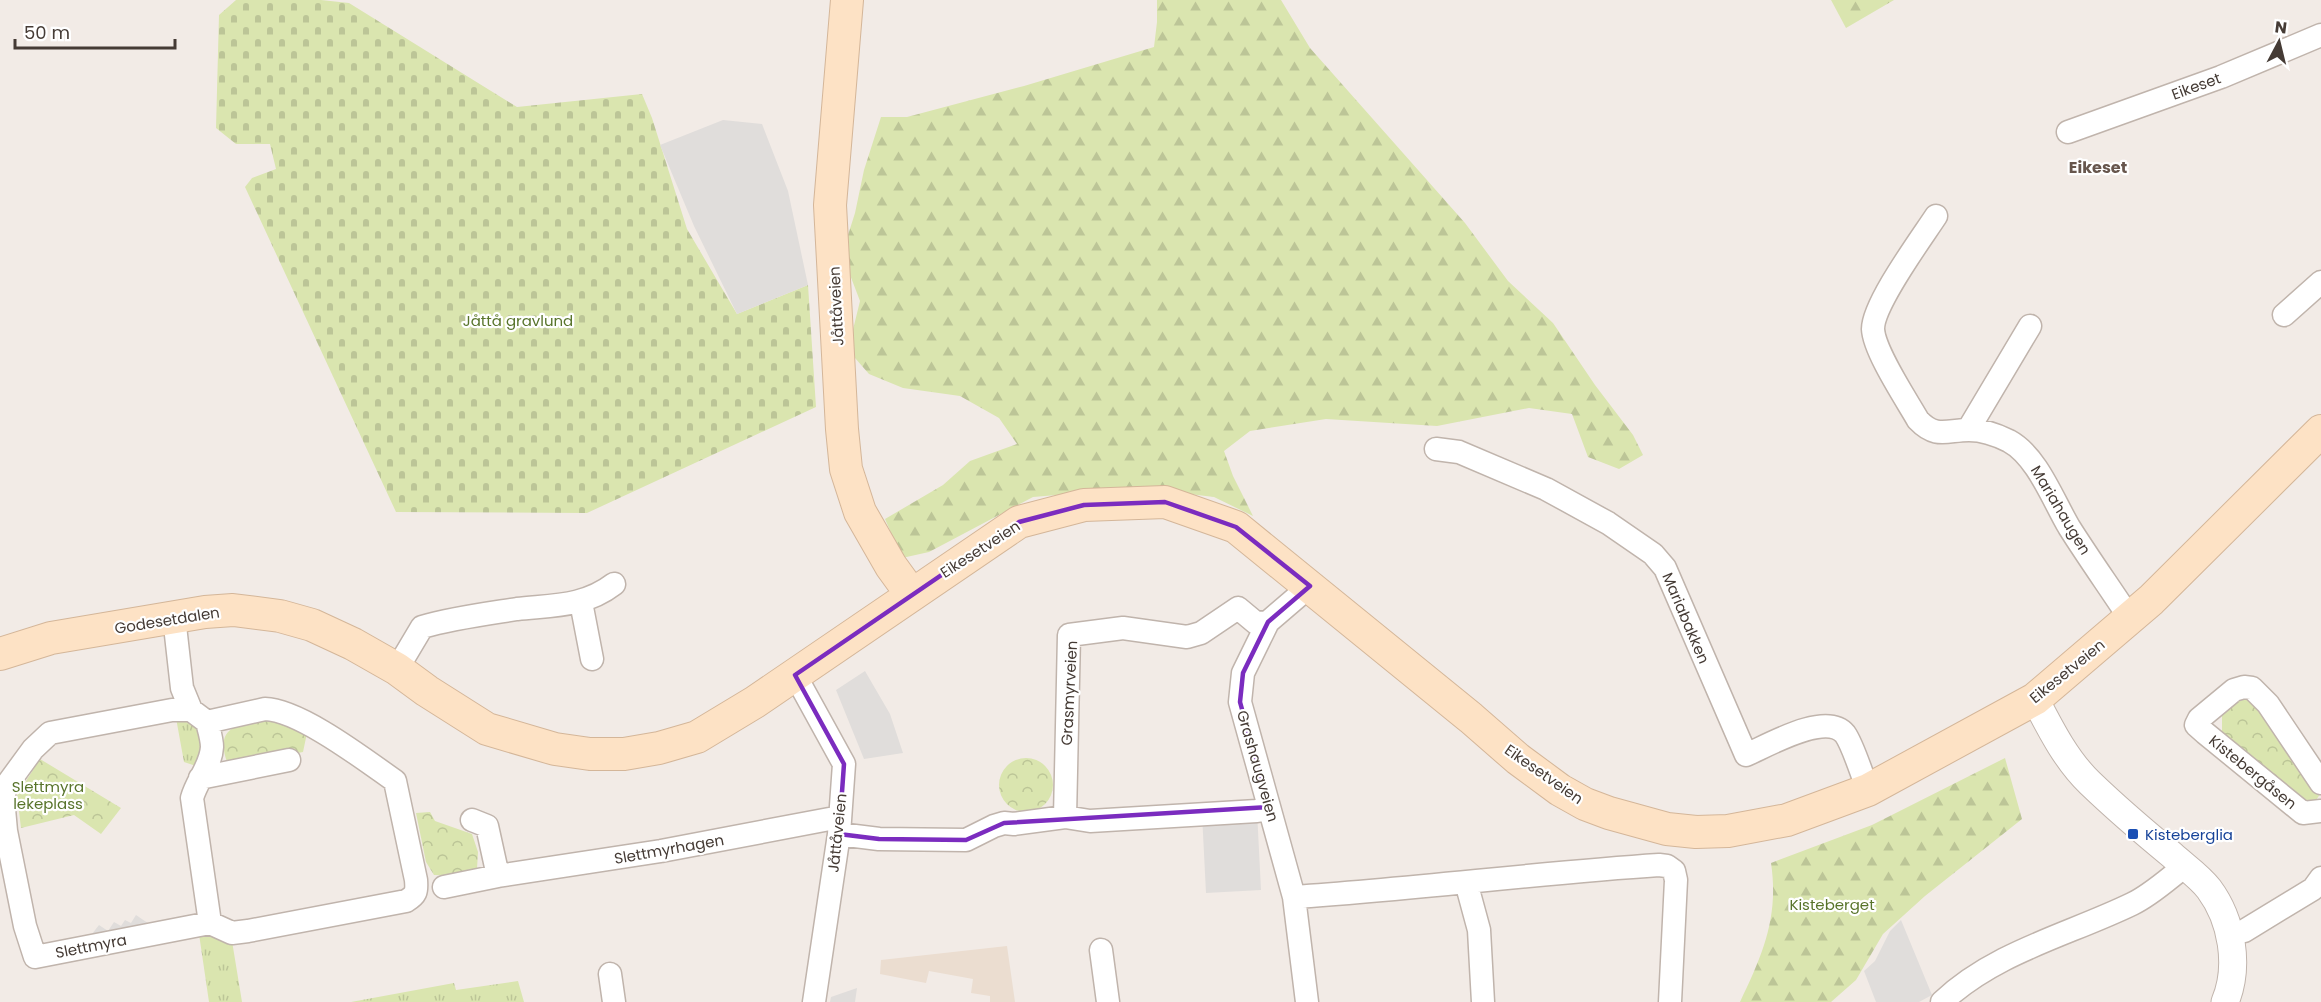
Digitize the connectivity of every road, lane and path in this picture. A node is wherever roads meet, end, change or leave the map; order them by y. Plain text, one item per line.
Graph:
1 (847, 0) edge
2 (2321, 35) edge
3 (2068, 132) dead end
4 (1936, 216) dead end
5 (2321, 282) edge
6 (2284, 315) dead end
7 (2030, 326) dead end
8 (1968, 430) junction
9 (2321, 431) edge
10 (1436, 449) dead end
11 (614, 584) dead end
12 (1310, 586) junction
13 (912, 595) junction
14 (581, 602) junction
15 (174, 617) junction
16 (2133, 617) junction
17 (1268, 622) junction
18 (0, 654) edge
19 (592, 659) dead end
20 (397, 669) junction
21 (795, 675) junction
22 (2035, 699) junction
23 (199, 716) junction
24 (289, 760) dead end
25 (200, 778) junction
26 (2321, 783) edge
27 (1868, 790) junction
28 (1269, 807) junction
29 (2321, 811) edge
30 (1065, 817) junction
31 (471, 820) dead end
32 (839, 826) junction
33 (2185, 866) junction
34 (498, 876) junction
35 (2321, 878) edge
36 (1466, 882) junction
37 (444, 888) dead end
38 (1294, 897) junction
39 (210, 923) junction
40 (2229, 934) junction
41 (1101, 950) dead end
42 (610, 974) dead end
43 (1967, 993) edge
44 (614, 1002) edge
45 (814, 1002) edge
46 (1108, 1002) edge
47 (1307, 1002) edge
48 (1483, 1002) edge
49 (1670, 1002) edge
50 (1942, 1002) edge
51 (2225, 1002) edge

1 - 13 main road, Jåttåveien
2 - 3 street, Eikeset
4 - 8 street, Mariahaugen
5 - 6 street
7 - 8 street
8 - 16 street, Mariahaugen
9 - 16 main road, Eikesetveien
10 - 27 street, Mariabakken
11 - 14 street
12 - 13 main road, Eikesetveien
12 - 17 street, Grashaugveien
12 - 27 main road, Eikesetveien
13 - 21 main road, Eikesetveien
14 - 19 street
14 - 20 street
15 - 18 main road, Godesetdalen
15 - 20 main road, Godesetdalen
15 - 23 street
16 - 22 main road, Eikesetveien
17 - 28 street, Grashaugveien
17 - 30 street, Grasmyrveien
20 - 21 main road, Godesetdalen
21 - 32 street, Jåttåveien
22 - 27 main road, Eikesetveien
22 - 33 street
23 - 25 street
23 - 39 street, Slettmyra
23 - 39 street, Slettmyra
24 - 25 street
25 - 39 street
26 - 29 street, Kistebergåsen
28 - 30 street
28 - 38 street, Grashaugveien
30 - 32 street, Slettmyrhagen
31 - 34 street
32 - 34 street, Slettmyrhagen
32 - 45 street, Jåttåveien
33 - 40 street
33 - 43 street
34 - 37 street, Slettmyrhagen
35 - 40 street
36 - 38 street
36 - 48 street
36 - 49 street
38 - 47 street, Grashaugveien
40 - 51 street
41 - 46 street
42 - 44 street
43 - 50 street

